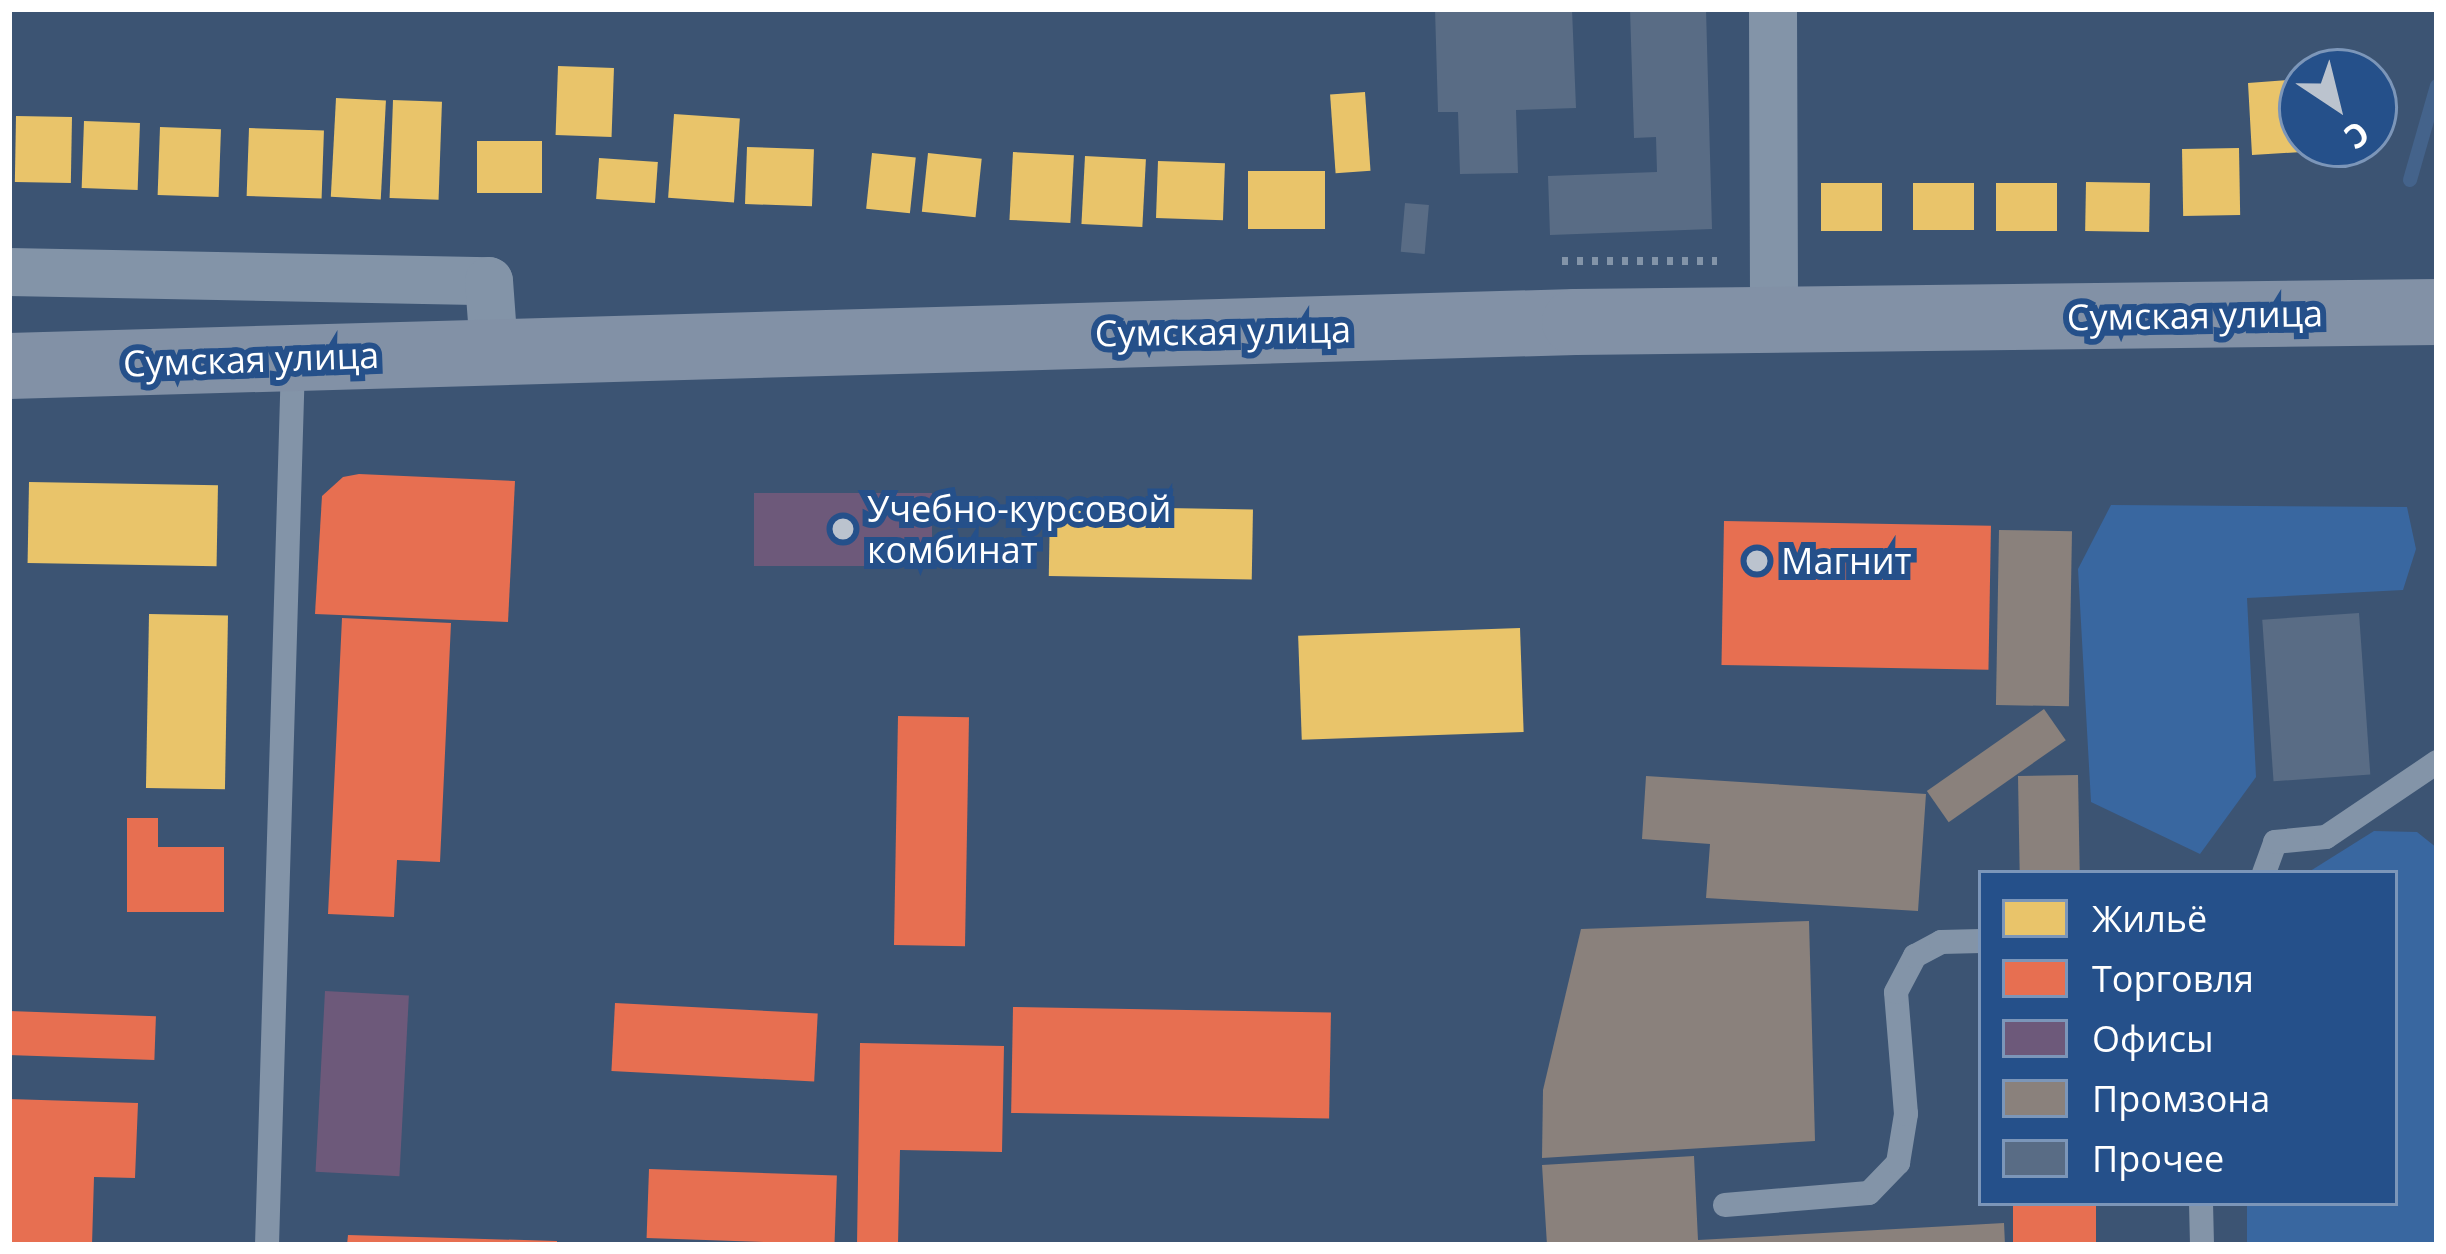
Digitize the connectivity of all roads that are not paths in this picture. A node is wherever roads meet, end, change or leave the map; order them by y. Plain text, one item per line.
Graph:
1 (1773, 9) edge
2 (9, 272) edge
3 (2437, 312) edge
4 (1774, 320) junction
5 (494, 349) junction
6 (293, 361) junction
7 (9, 365) edge
8 (2437, 762) edge
9 (2265, 870) edge
10 (1978, 941) edge
11 (1725, 1205) dead end
12 (2200, 1206) edge
13 (267, 1245) edge
14 (2201, 1245) edge

1 - 4 street
2 - 5 street
3 - 4 main road, Сумская улица
4 - 5 main road, Сумская улица
5 - 6 main road, Сумская улица
6 - 7 main road, Сумская улица
6 - 13 lane
8 - 9 lane
10 - 11 lane
12 - 14 lane

